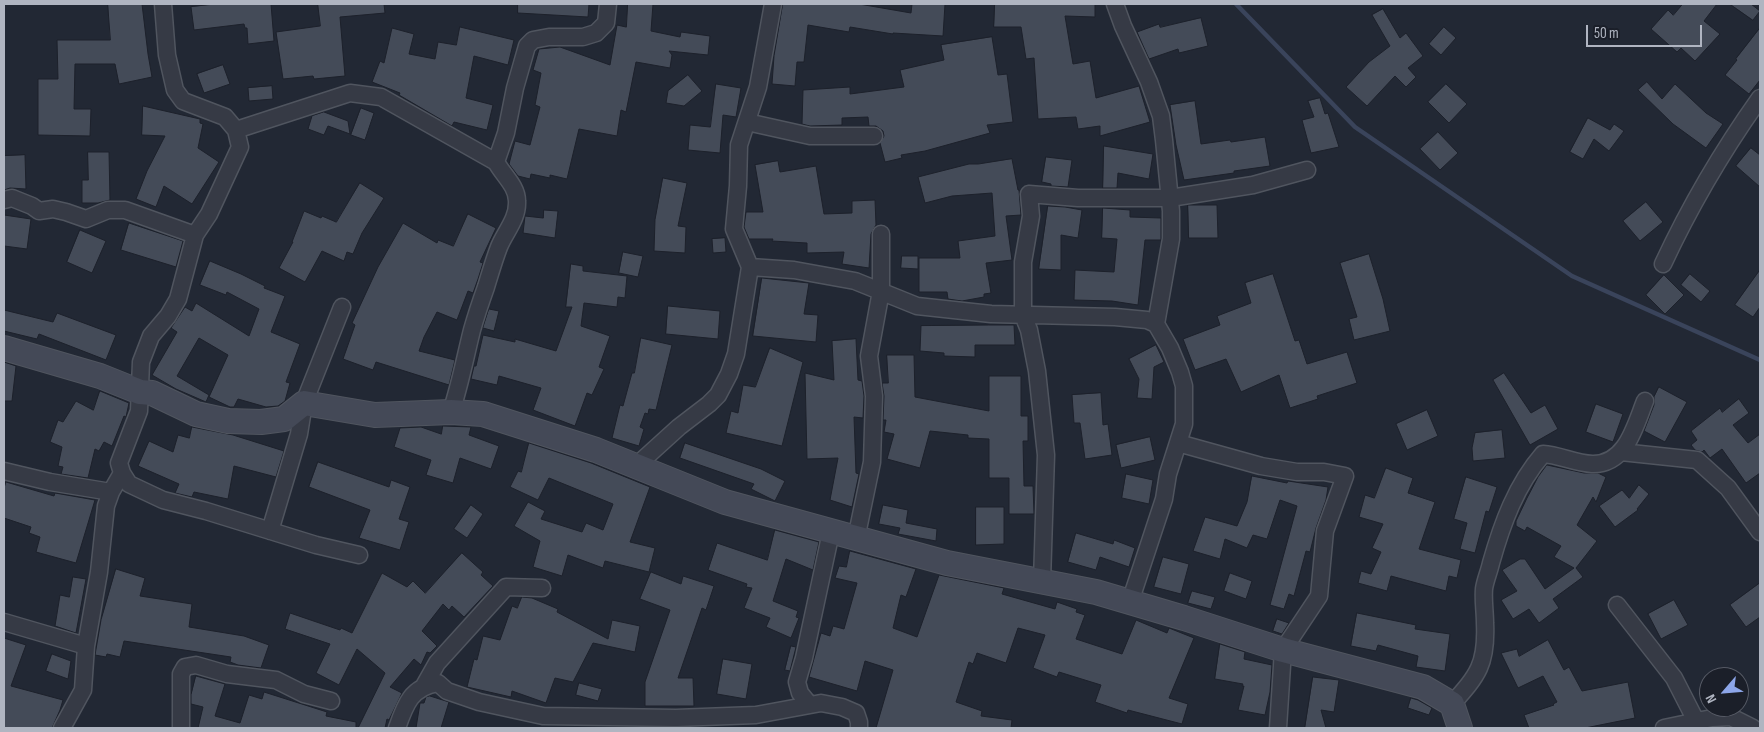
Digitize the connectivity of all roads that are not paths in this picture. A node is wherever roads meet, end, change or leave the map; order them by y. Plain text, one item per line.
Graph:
1 (163, 4) edge
2 (608, 4) edge
3 (773, 4) edge
4 (1115, 4) edge
5 (1760, 98) edge
6 (747, 122) junction
7 (236, 130) junction
8 (874, 136) dead end
9 (496, 162) junction
10 (1307, 170) dead end
11 (1170, 198) junction
12 (4, 200) edge
13 (195, 234) junction
14 (881, 234) dead end
15 (1663, 264) dead end
16 (750, 267) junction
17 (881, 291) junction
18 (342, 307) dead end
19 (1023, 315) junction
20 (1156, 324) junction
21 (4, 348) edge
22 (140, 392) junction
23 (1645, 401) dead end
24 (304, 403) junction
25 (451, 412) junction
26 (1178, 442) junction
27 (1621, 452) junction
28 (636, 466) junction
29 (4, 471) edge
30 (122, 472) junction
31 (111, 492) junction
32 (270, 531) junction
33 (831, 532) junction
34 (1760, 532) edge
35 (856, 539) junction
36 (359, 555) dead end
37 (1042, 581) junction
38 (542, 588) dead end
39 (1130, 602) junction
40 (1617, 605) dead end
41 (4, 622) edge
42 (86, 646) junction
43 (1283, 650) junction
44 (424, 686) junction
45 (331, 701) dead end
46 (801, 702) junction
47 (1452, 704) junction
48 (1696, 721) junction
49 (609, 722) edge
50 (62, 728) edge
51 (181, 728) edge
52 (398, 728) edge
53 (859, 728) edge
54 (1278, 728) edge
55 (1460, 728) edge
56 (1664, 728) edge
57 (1753, 728) edge

1 - 7 street
2 - 9 street
3 - 6 street
4 - 11 street
5 - 15 street
6 - 8 street
6 - 16 street
7 - 9 street
7 - 13 street
9 - 25 street
10 - 11 street
11 - 19 street
11 - 20 street
12 - 13 street
13 - 22 street
14 - 17 street
16 - 17 street
16 - 28 street
17 - 19 street
17 - 35 street
18 - 24 street
19 - 20 street
19 - 37 street
20 - 26 street
21 - 22 street
22 - 24 street
22 - 30 street
23 - 27 street
24 - 25 street
24 - 32 street
25 - 28 street
26 - 39 street
26 - 43 street
27 - 34 street
27 - 47 street
28 - 33 street
29 - 31 street
30 - 31 street
30 - 32 street
31 - 42 street
32 - 36 street
33 - 35 street
33 - 46 street
35 - 37 street
37 - 39 street
38 - 44 street
39 - 43 street
40 - 48 street
41 - 42 street
42 - 50 street
43 - 47 street
43 - 54 street
44 - 49 street
44 - 52 street
45 - 51 street
46 - 49 street
46 - 53 street
47 - 55 street
48 - 56 street
48 - 57 street

